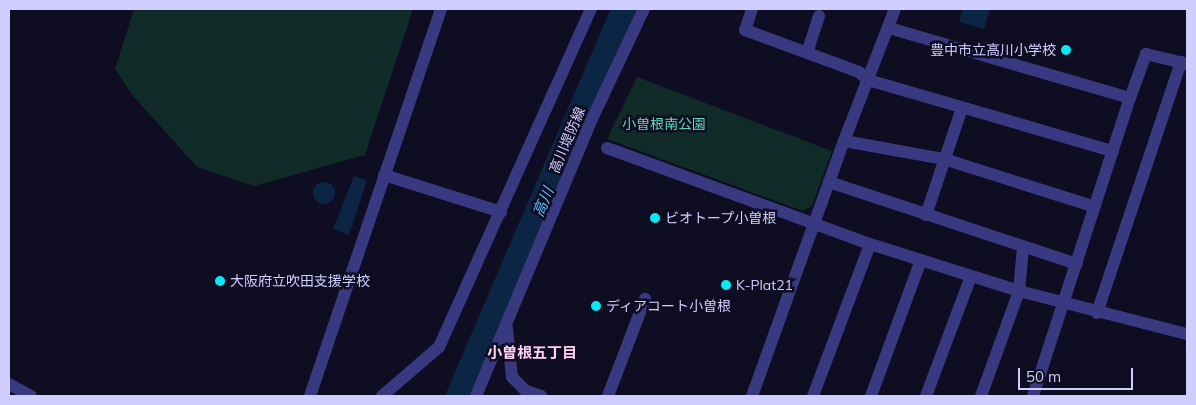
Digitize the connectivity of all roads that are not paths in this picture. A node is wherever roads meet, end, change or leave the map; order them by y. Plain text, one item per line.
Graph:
1 (441, 9) edge
2 (591, 9) edge
3 (644, 9) edge
4 (752, 9) edge
5 (895, 9) edge
6 (818, 16) dead end
7 (889, 28) junction
8 (807, 53) junction
9 (1184, 63) edge
10 (868, 80) junction
11 (1130, 98) junction
12 (962, 108) junction
13 (844, 141) junction
14 (607, 148) dead end
15 (1113, 152) junction
16 (944, 159) junction
17 (384, 175) junction
18 (829, 182) junction
19 (1095, 207) junction
20 (501, 212) junction
21 (926, 215) junction
22 (814, 225) junction
23 (870, 244) junction
24 (1023, 247) junction
25 (921, 260) junction
26 (1077, 264) junction
27 (971, 276) junction
28 (1019, 291) junction
29 (645, 299) dead end
30 (1064, 304) junction
31 (1097, 313) junction
32 (507, 323) junction
33 (1187, 334) edge
34 (9, 384) edge
35 (31, 396) edge
36 (310, 396) edge
37 (382, 396) edge
38 (476, 396) edge
39 (541, 396) edge
40 (608, 396) edge
41 (752, 396) edge
42 (813, 396) edge
43 (871, 396) edge
44 (926, 396) edge
45 (980, 396) edge
46 (1033, 396) edge

1 - 17 street
2 - 20 street
3 - 32 street, 高川堤防線
4 - 8 street
5 - 7 street
6 - 8 street
7 - 10 street
7 - 11 street
8 - 10 street
9 - 11 street
9 - 31 street
10 - 12 street
10 - 13 street
11 - 15 street
12 - 15 street
12 - 16 street
13 - 16 street
13 - 18 street
14 - 22 street
15 - 19 street
16 - 19 street
16 - 21 street
17 - 20 street
17 - 36 street
18 - 21 street
18 - 22 street
19 - 26 street
20 - 37 street
21 - 24 street
22 - 23 street
22 - 41 street
23 - 25 street
23 - 42 street
24 - 26 street
24 - 28 street
25 - 27 street
25 - 43 street
26 - 30 street
27 - 28 street
27 - 44 street
28 - 30 street
28 - 45 street
29 - 40 street
30 - 31 street
30 - 46 street
31 - 33 street
32 - 38 street, 高川堤防線
32 - 39 street
34 - 35 street

